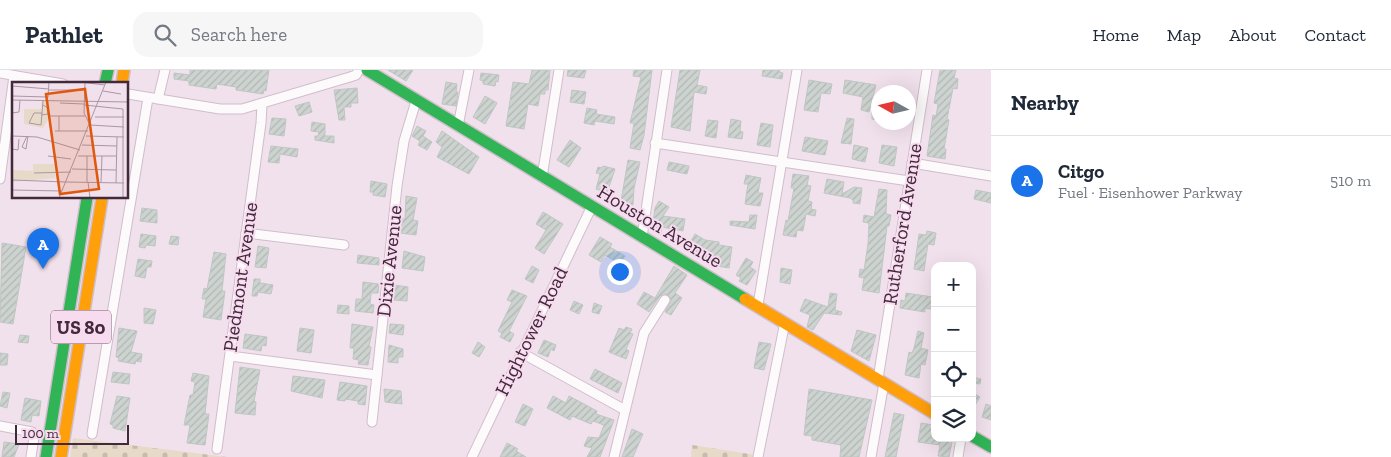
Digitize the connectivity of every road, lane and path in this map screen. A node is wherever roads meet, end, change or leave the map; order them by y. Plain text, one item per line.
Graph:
1 (165, 70) edge
2 (359, 70) edge
3 (367, 70) edge
4 (469, 70) edge
5 (559, 70) edge
6 (666, 70) edge
7 (797, 70) edge
8 (927, 70) edge
9 (0, 73) edge
10 (14, 76) junction
11 (13, 82) edge
12 (51, 82) edge
13 (12, 91) edge
14 (129, 94) edge
15 (148, 98) junction
16 (158, 99) junction
17 (416, 101) junction
18 (262, 105) junction
19 (458, 126) junction
20 (656, 143) junction
21 (782, 162) junction
22 (912, 163) junction
23 (991, 176) edge
24 (542, 177) junction
25 (0, 179) edge
26 (909, 181) junction
27 (87, 199) edge
28 (102, 199) edge
29 (592, 206) junction
30 (246, 233) junction
31 (642, 237) junction
32 (344, 245) dead end
33 (665, 300) dead end
34 (758, 306) junction
35 (785, 322) junction
36 (520, 352) junction
37 (230, 356) junction
38 (377, 375) junction
39 (881, 381) junction
40 (625, 410) junction
41 (931, 412) edge
42 (372, 422) dead end
43 (0, 426) edge
44 (92, 434) dead end
45 (976, 438) edge
46 (961, 442) edge
47 (991, 447) edge
48 (217, 449) dead end
49 (31, 457) edge
50 (46, 457) edge
51 (61, 457) edge
52 (472, 457) edge
53 (614, 457) edge
54 (758, 457) edge
55 (871, 457) edge
56 (958, 457) edge

1 - 16 street
2 - 18 street
3 - 17 street, Houston Avenue
4 - 19 street
5 - 24 street
6 - 20 street
7 - 21 street
8 - 22 street, Rutherford Avenue
9 - 10 street
10 - 11 street
10 - 12 street
13 - 25 street
14 - 15 street
15 - 16 street
15 - 44 street
16 - 18 street
17 - 19 street, Houston Avenue
17 - 38 street, Dixie Avenue
18 - 30 street, Piedmont Avenue
19 - 24 street, Houston Avenue
20 - 21 street
20 - 31 street
21 - 26 street
21 - 34 street
22 - 23 street
22 - 26 street, Rutherford Avenue
24 - 29 street, Houston Avenue
26 - 39 street, Rutherford Avenue
27 - 50 street, US 80
28 - 51 street, US 80
29 - 31 street, Houston Avenue
29 - 36 street, Hightower Road
30 - 32 street
30 - 37 street, Piedmont Avenue
31 - 34 street, Houston Avenue
33 - 40 street
34 - 35 street, Houston Avenue
35 - 39 street, Houston Avenue
35 - 54 street
36 - 40 street
36 - 52 street, Hightower Road
37 - 38 street
37 - 48 street, Piedmont Avenue
38 - 42 street, Dixie Avenue
39 - 41 street, Houston Avenue
39 - 55 street, Rutherford Avenue
40 - 53 street
43 - 49 street
45 - 47 street
46 - 56 street

